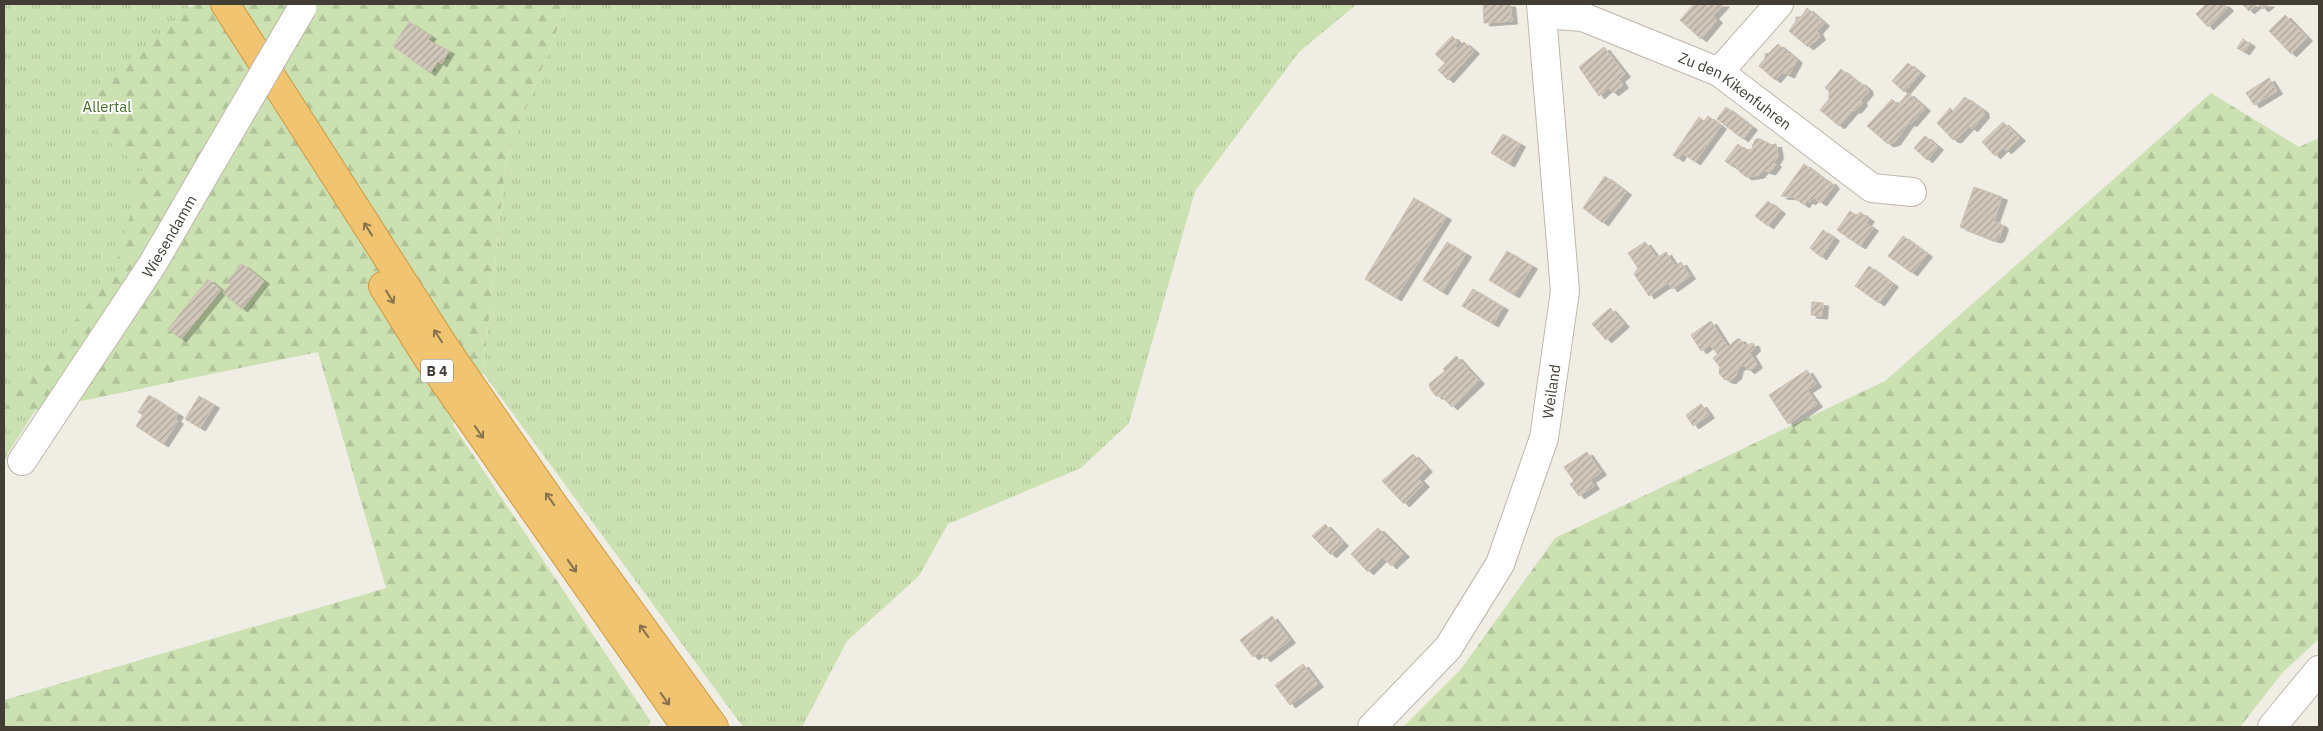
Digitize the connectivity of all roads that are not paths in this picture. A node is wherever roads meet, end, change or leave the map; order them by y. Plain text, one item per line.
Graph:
1 (205, 4) edge
2 (225, 4) edge
3 (1779, 4) edge
4 (303, 6) edge
5 (1542, 9) edge
6 (1719, 72) junction
7 (1912, 192) dead end
8 (22, 461) dead end
9 (2319, 670) edge
10 (686, 727) edge
11 (714, 727) edge
12 (1372, 727) edge
13 (2272, 727) edge

1 -> 10 highway, B 4
11 -> 2 highway, B 4
3 - 6 street
4 - 8 street, Wiesendamm, bridge
5 - 6 street, Zu den Kikenfuhren
5 - 12 street, Weiland
6 - 7 street, Zu den Kikenfuhren
9 - 13 street

